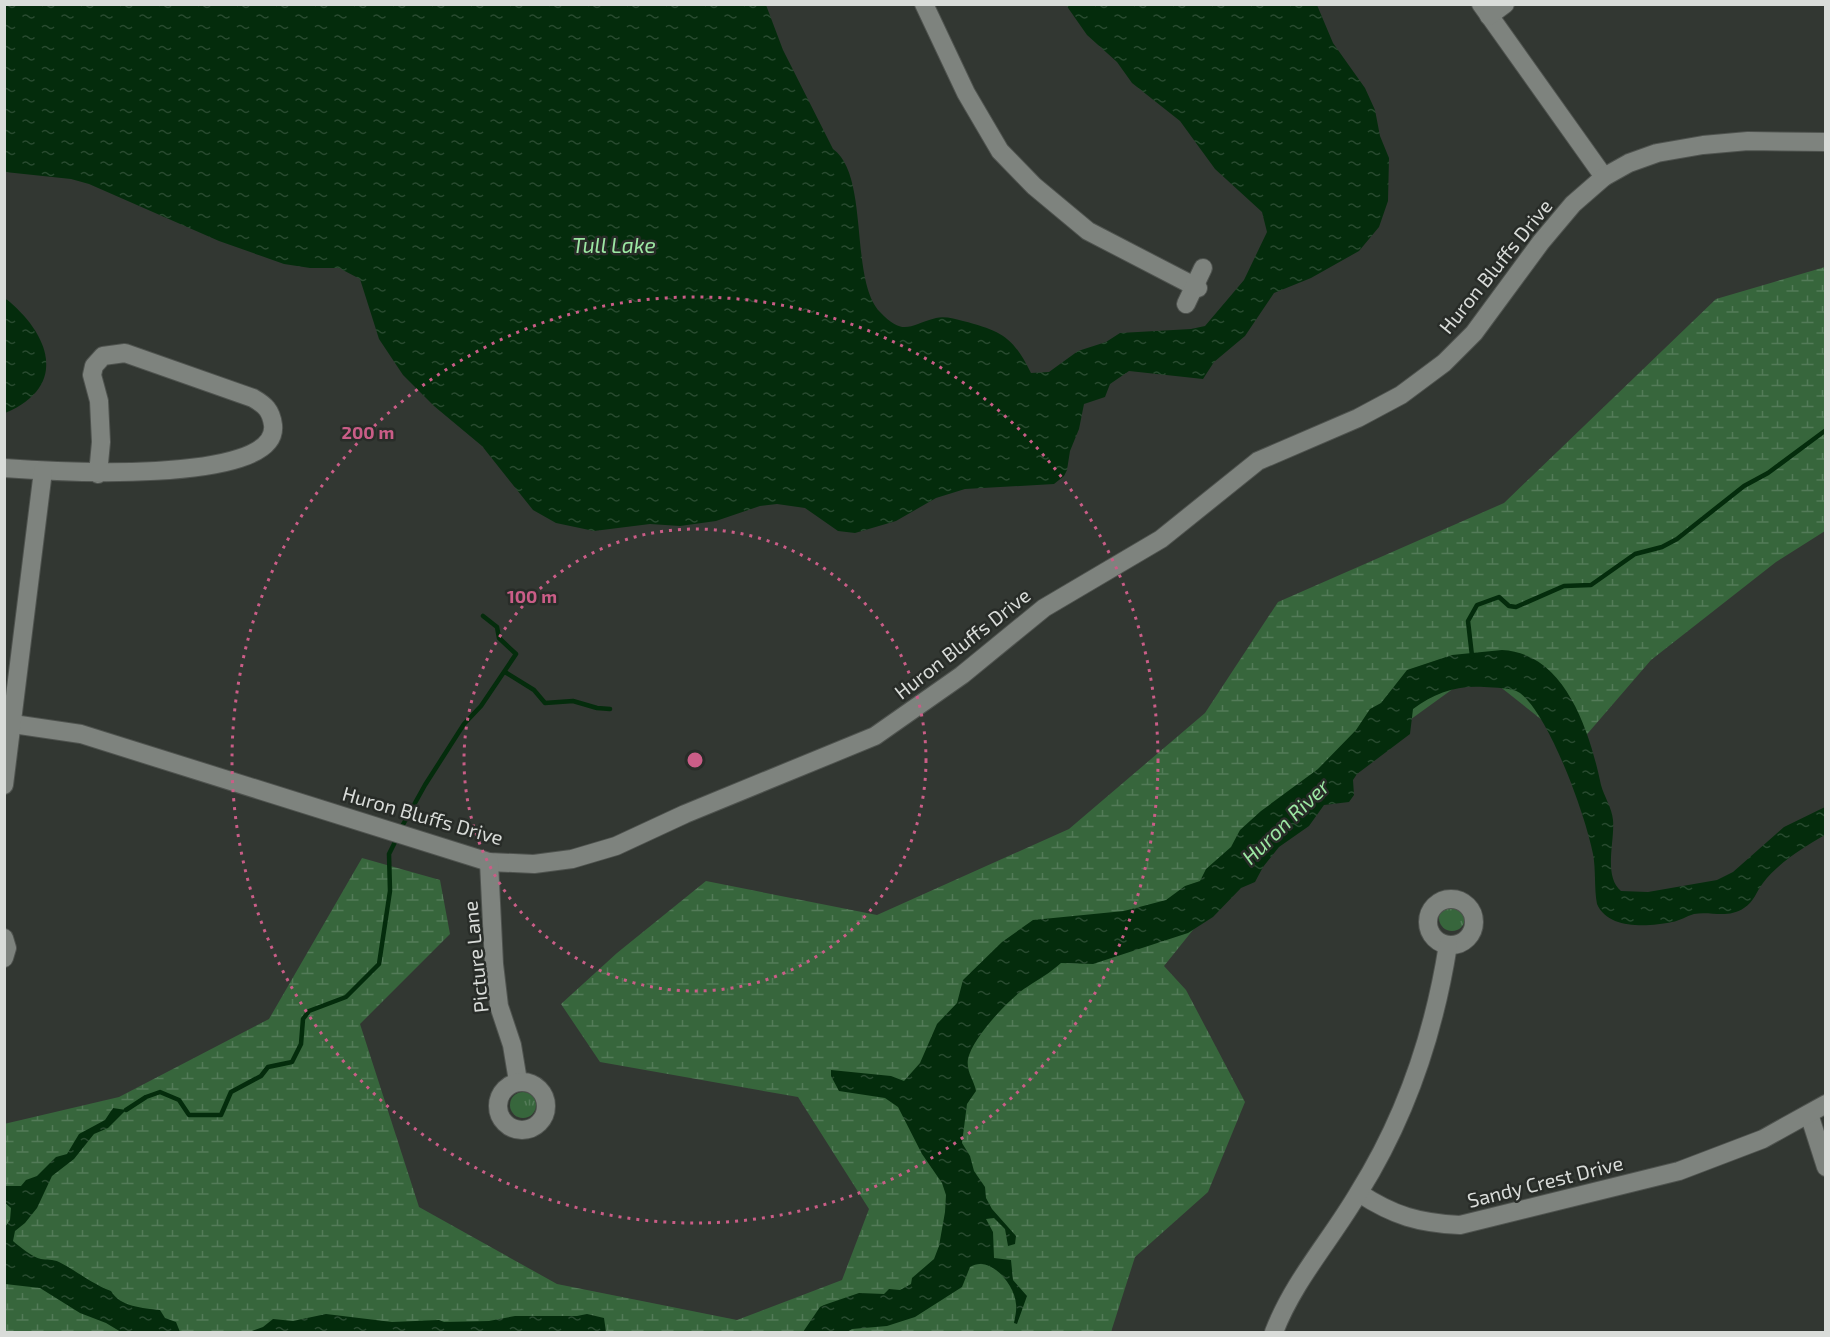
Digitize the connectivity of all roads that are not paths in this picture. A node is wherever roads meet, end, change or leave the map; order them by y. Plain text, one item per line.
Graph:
1 (924, 4) edge
2 (1505, 4) edge
3 (1485, 10) edge
4 (1826, 142) edge
5 (1604, 177) junction
6 (1203, 268) dead end
7 (1196, 287) junction
8 (1186, 304) dead end
9 (4, 468) edge
10 (43, 471) junction
11 (98, 474) junction
12 (13, 724) junction
13 (4, 785) edge
14 (489, 862) junction
15 (4, 938) edge
16 (1448, 945) dead end
17 (4, 958) edge
18 (518, 1082) dead end
19 (1826, 1104) edge
20 (1809, 1114) junction
21 (1826, 1167) edge
22 (1359, 1193) junction
23 (1274, 1332) edge

1 - 7 street
2 - 3 street
3 - 5 street
4 - 5 street, Huron Bluffs Drive
5 - 14 street, Huron Bluffs Drive
6 - 7 street
7 - 8 street
9 - 10 street
10 - 11 street
10 - 12 street
11 - 11 street
12 - 13 street
12 - 14 street, Huron Bluffs Drive
14 - 18 street, Picture Lane
15 - 17 street
16 - 22 street
19 - 20 street, Sandy Crest Drive
20 - 21 street
20 - 22 street, Sandy Crest Drive
22 - 23 street

